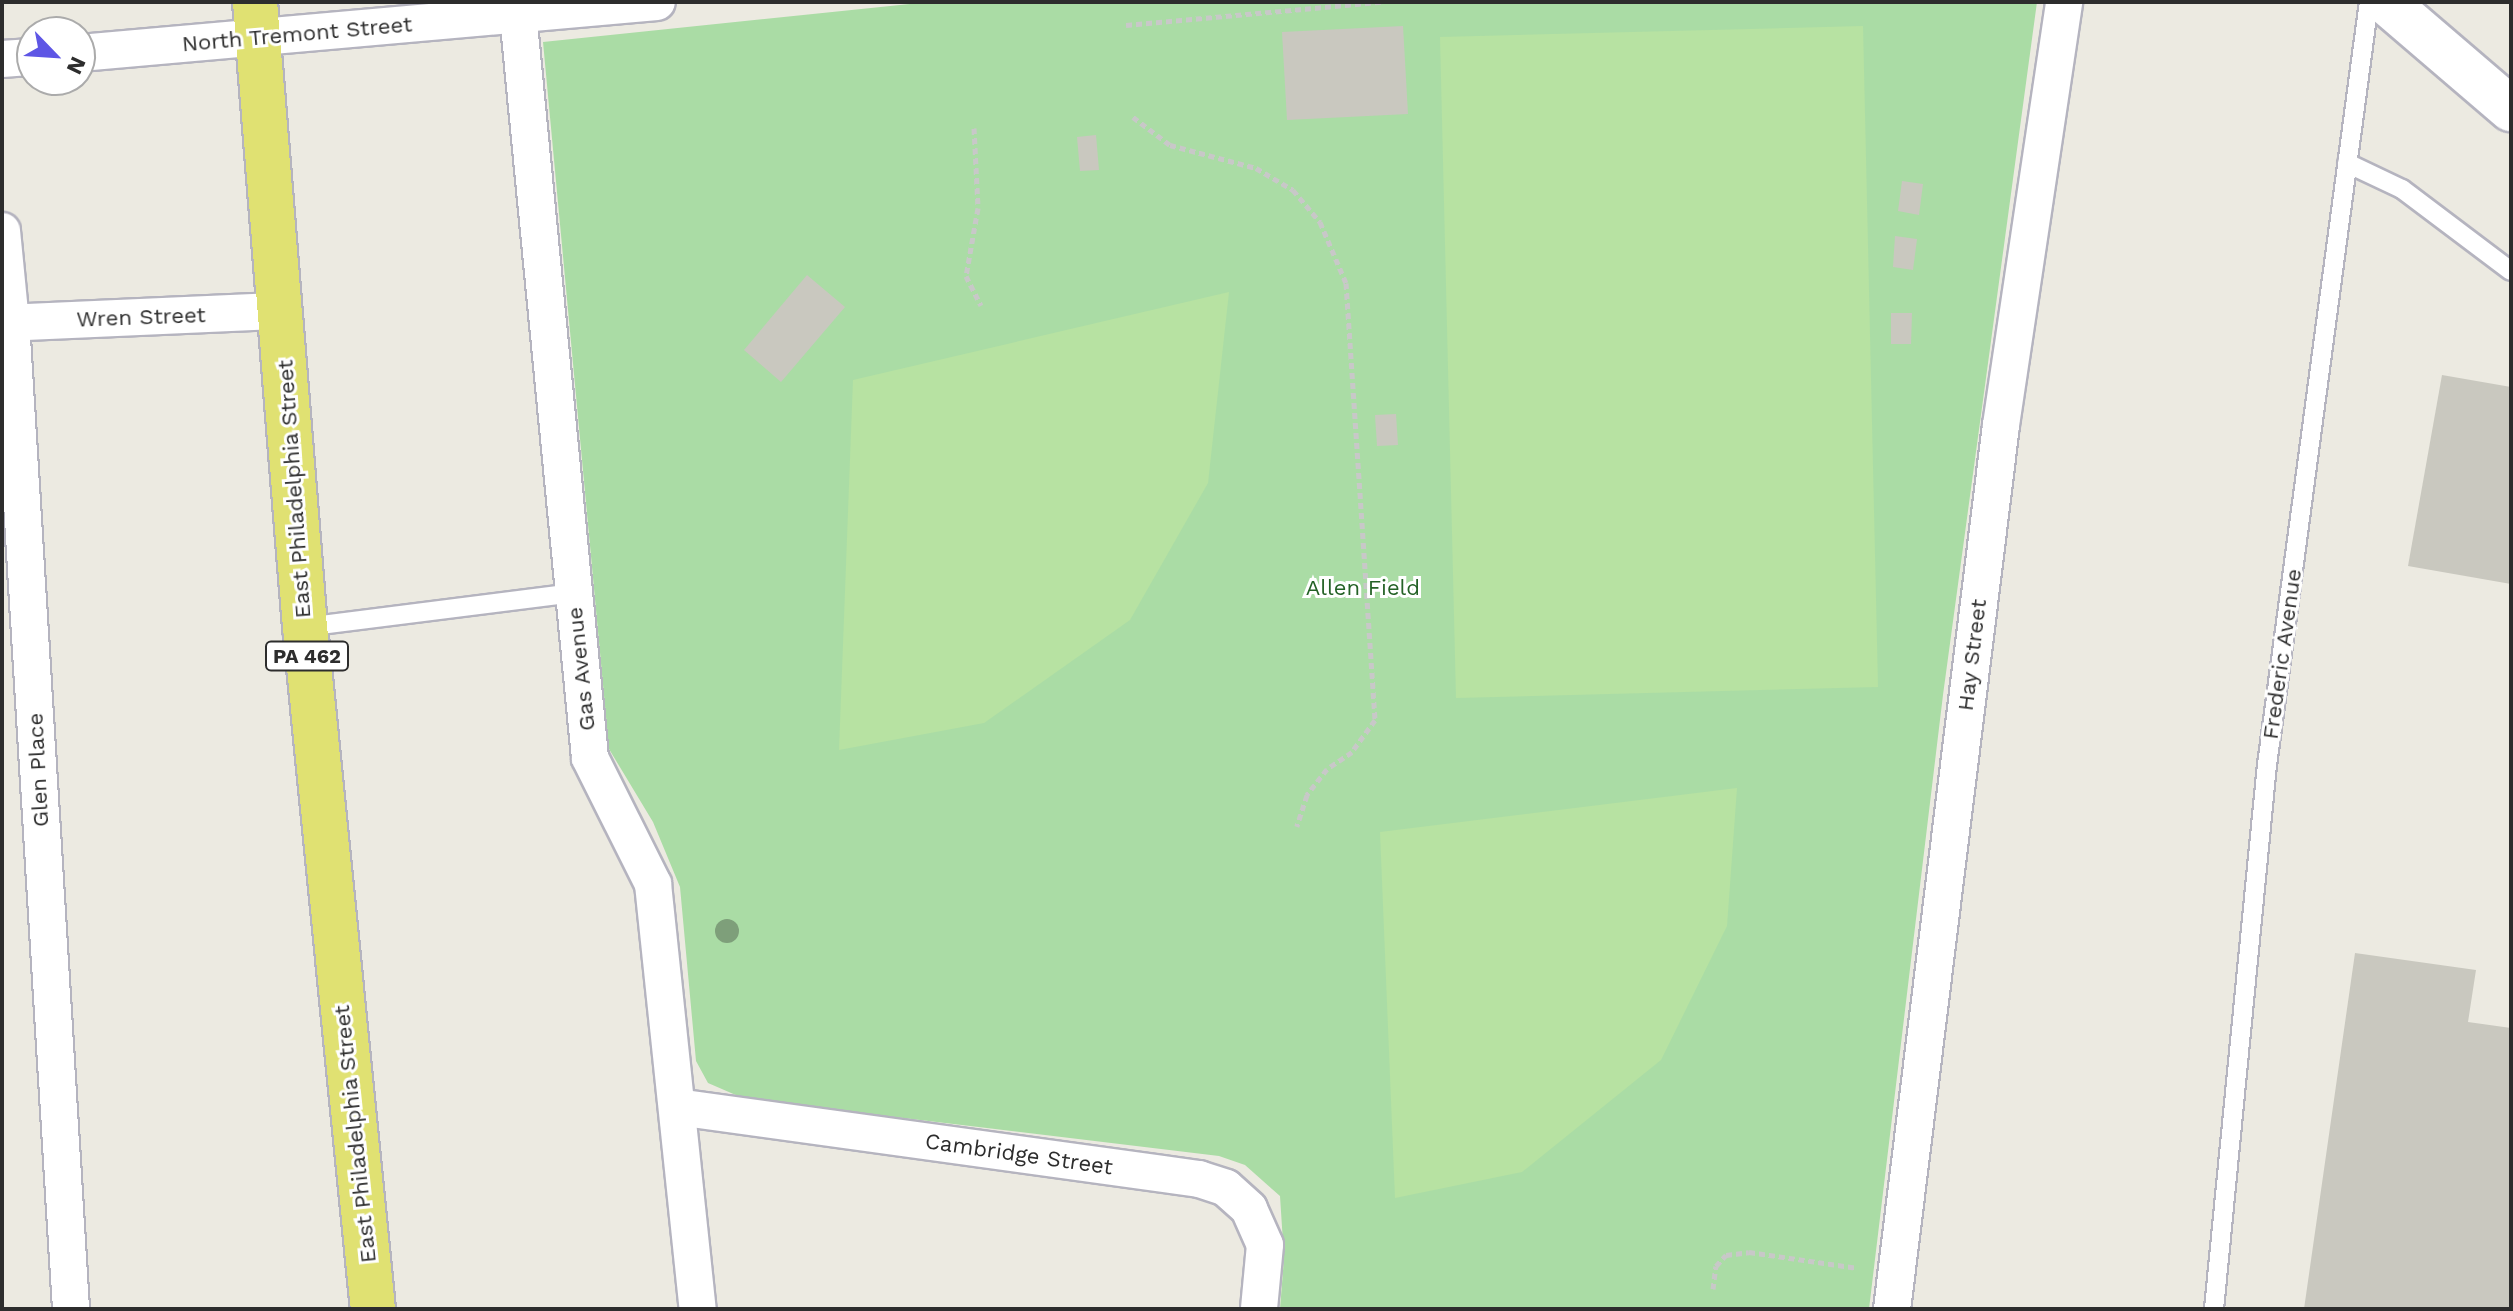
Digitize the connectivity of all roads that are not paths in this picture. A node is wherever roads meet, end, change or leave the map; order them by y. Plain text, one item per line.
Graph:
1 (657, 2) edge
2 (2064, 2) edge
3 (2369, 2) edge
4 (2386, 2) edge
5 (499, 11) edge
6 (256, 20) edge
7 (96, 50) edge
8 (2511, 109) edge
9 (2347, 163) junction
10 (2, 231) edge
11 (2511, 271) edge
12 (281, 311) junction
13 (6, 322) edge
14 (573, 593) junction
15 (305, 627) junction
16 (677, 1107) junction
17 (71, 1309) edge
18 (373, 1309) edge
19 (698, 1309) edge
20 (1259, 1309) edge
21 (1892, 1309) edge
22 (2214, 1309) edge

1 - 5 street, North Tremont Street
2 - 21 street, Hay Street
3 - 9 lane, Frederic Avenue
4 - 8 main road
5 - 6 street, North Tremont Street
5 - 14 street, Gas Avenue
6 - 7 street, North Tremont Street
6 - 12 main road, East Philadelphia Street / PA 462
9 - 11 lane
9 - 22 lane, Frederic Avenue
10 - 13 street, Glen Place
12 - 13 street, Wren Street
12 - 15 main road, East Philadelphia Street / PA 462
13 - 17 street, Glen Place
14 - 15 lane
14 - 16 street, Gas Avenue
15 - 18 main road, East Philadelphia Street / PA 462
16 - 19 street, Gas Avenue
16 - 20 street, Cambridge Street

